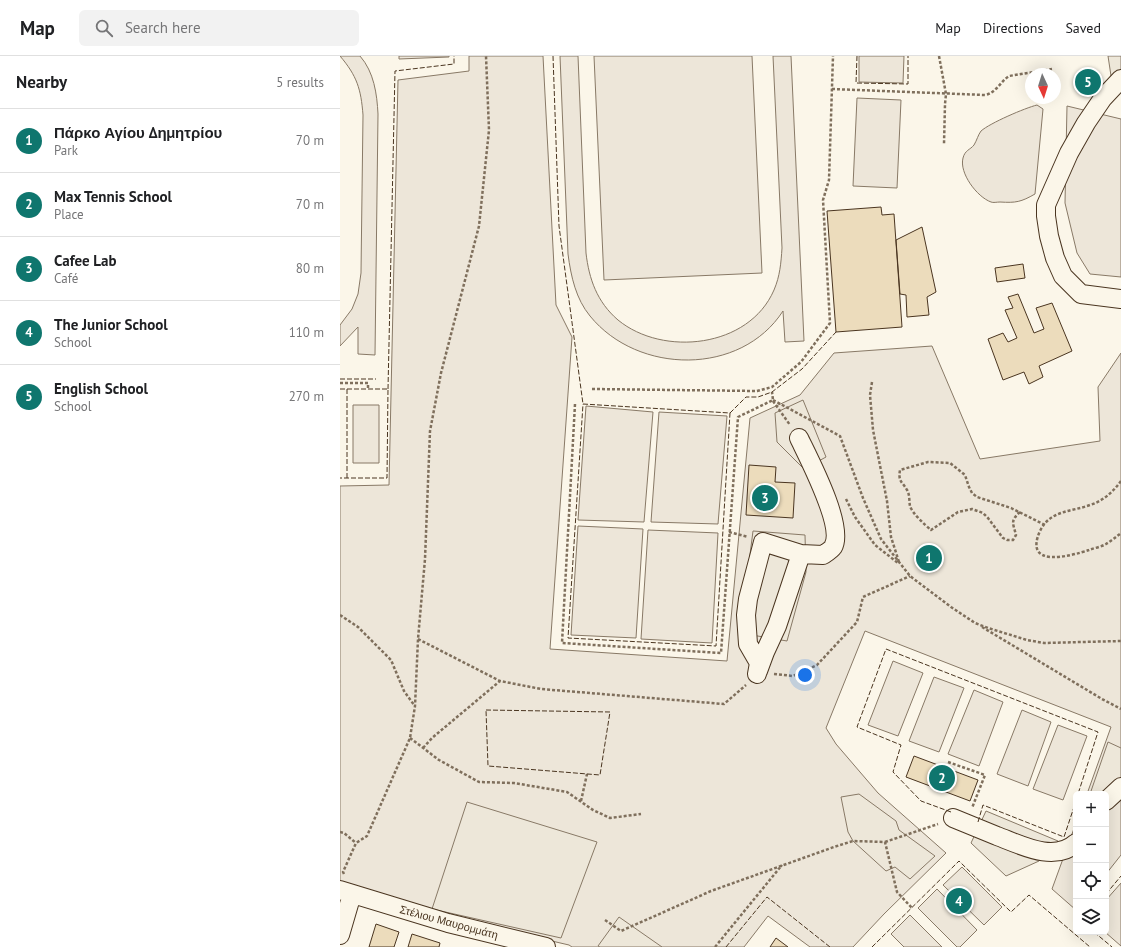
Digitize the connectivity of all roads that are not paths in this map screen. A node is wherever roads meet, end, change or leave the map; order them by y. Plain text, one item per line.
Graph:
1 (1121, 79) edge
2 (1121, 299) edge
3 (799, 438) road end
4 (801, 554) junction
5 (1121, 787) edge
6 (1109, 798) edge
7 (959, 821) road end
8 (1073, 846) edge
9 (346, 892) edge
10 (340, 935) edge
11 (512, 943) edge
12 (546, 947) edge

1 - 2 street
3 - 4 street
4 - 4 street
5 - 6 street
7 - 8 street
9 - 10 street
9 - 11 street, Στέλιου Μαυρομμάτη
11 - 12 street, Στέλιου Μαυρομμάτη

